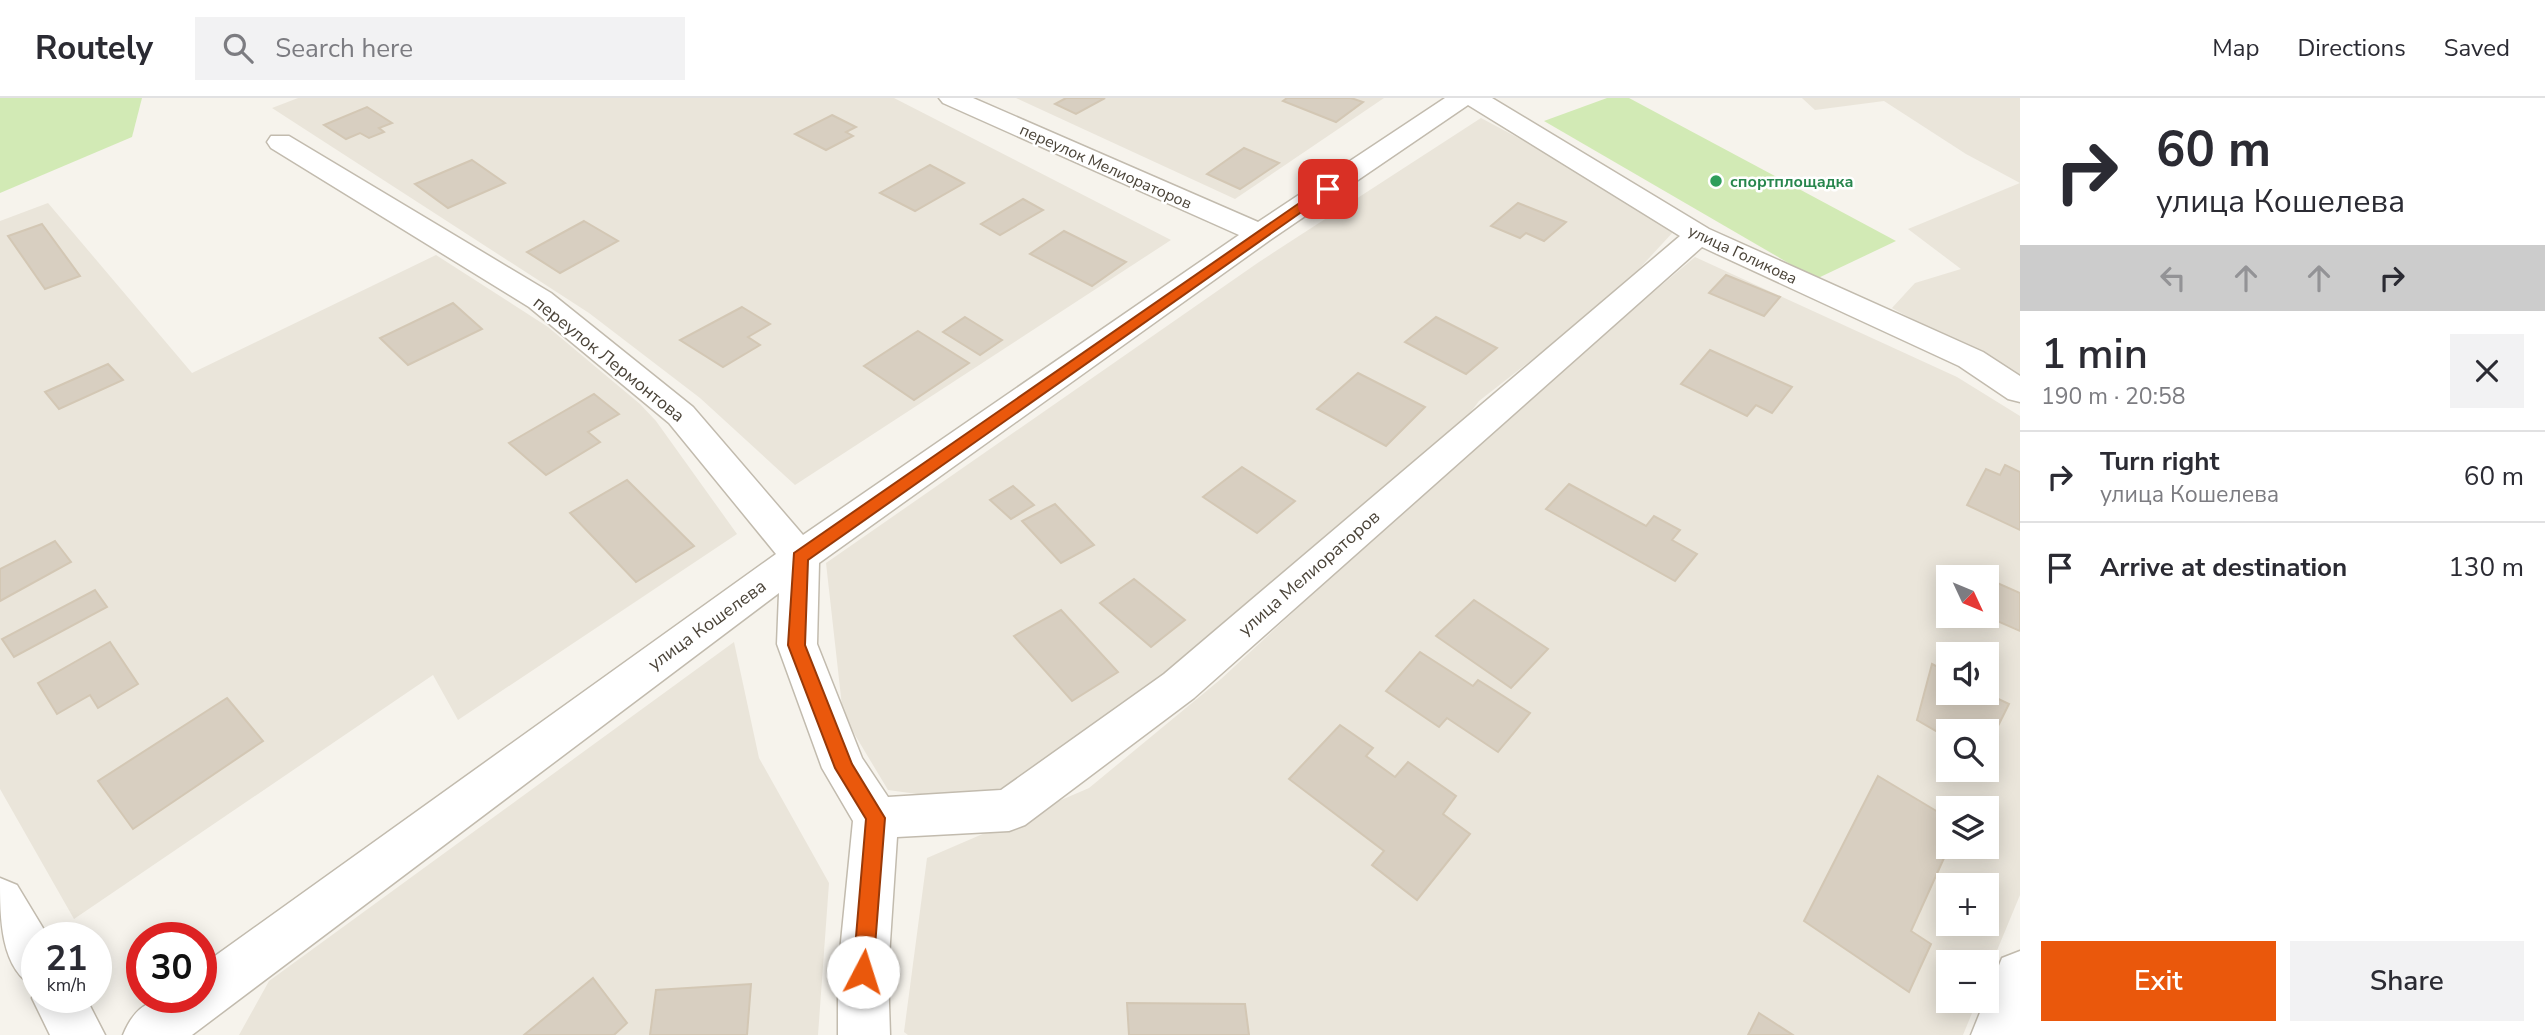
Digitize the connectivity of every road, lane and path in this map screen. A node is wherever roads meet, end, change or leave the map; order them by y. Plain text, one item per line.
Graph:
1 (952, 98) edge
2 (1462, 98) edge
3 (1474, 98) edge
4 (280, 142) dead end
5 (1260, 233) junction
6 (1699, 235) junction
7 (2020, 391) edge
8 (800, 557) junction
9 (876, 818) junction
10 (0, 901) edge
11 (21, 937) edge
12 (2020, 976) edge
13 (217, 985) edge
14 (66, 1013) edge
15 (179, 1013) edge
16 (79, 1035) edge
17 (149, 1035) edge
18 (864, 1035) edge
19 (1997, 1035) edge

1 - 5 street, переулок Мелиораторов
2 - 5 street, улица Кошелева
3 - 6 street, улица Голикова
4 - 8 street, переулок Лермонтова
5 - 8 street, улица Кошелева
6 - 7 street, улица Голикова
6 - 9 street, улица Мелиораторов
8 - 9 street
8 - 13 street, улица Кошелева
9 - 18 street
10 - 11 street
12 - 19 street
14 - 16 street
15 - 17 street, улица Кошелева

